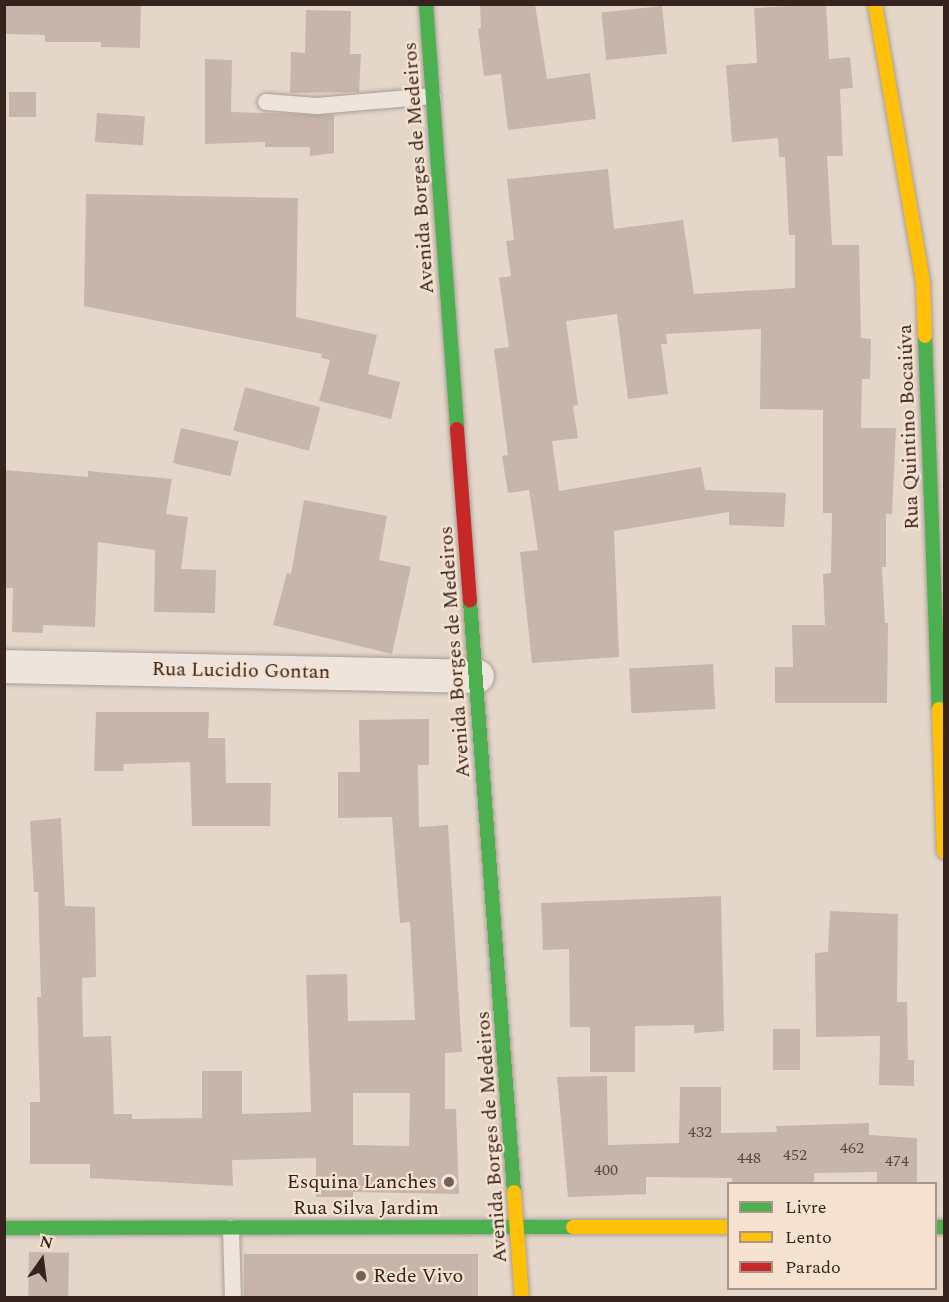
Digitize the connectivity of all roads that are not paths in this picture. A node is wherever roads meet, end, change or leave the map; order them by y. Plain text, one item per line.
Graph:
1 (426, 4) edge
2 (875, 4) edge
3 (433, 96) junction
4 (266, 102) dead end
5 (4, 666) edge
6 (477, 676) junction
7 (945, 852) edge
8 (727, 1227) edge
9 (4, 1228) edge
10 (231, 1228) junction
11 (518, 1228) junction
12 (233, 1298) edge
13 (522, 1298) edge

1 - 3 street, Avenida Borges de Medeiros
2 - 7 street, Rua Quintino Bocaiúva
3 - 4 lane
3 - 6 street, Avenida Borges de Medeiros
5 - 6 street, Rua Lucidio Gontan
6 - 11 street, Avenida Borges de Medeiros
8 - 11 street, Rua Silva Jardim
9 - 10 street, Rua Silva Jardim
10 - 11 street, Rua Silva Jardim
10 - 12 lane
11 - 13 street, Avenida Borges de Medeiros

